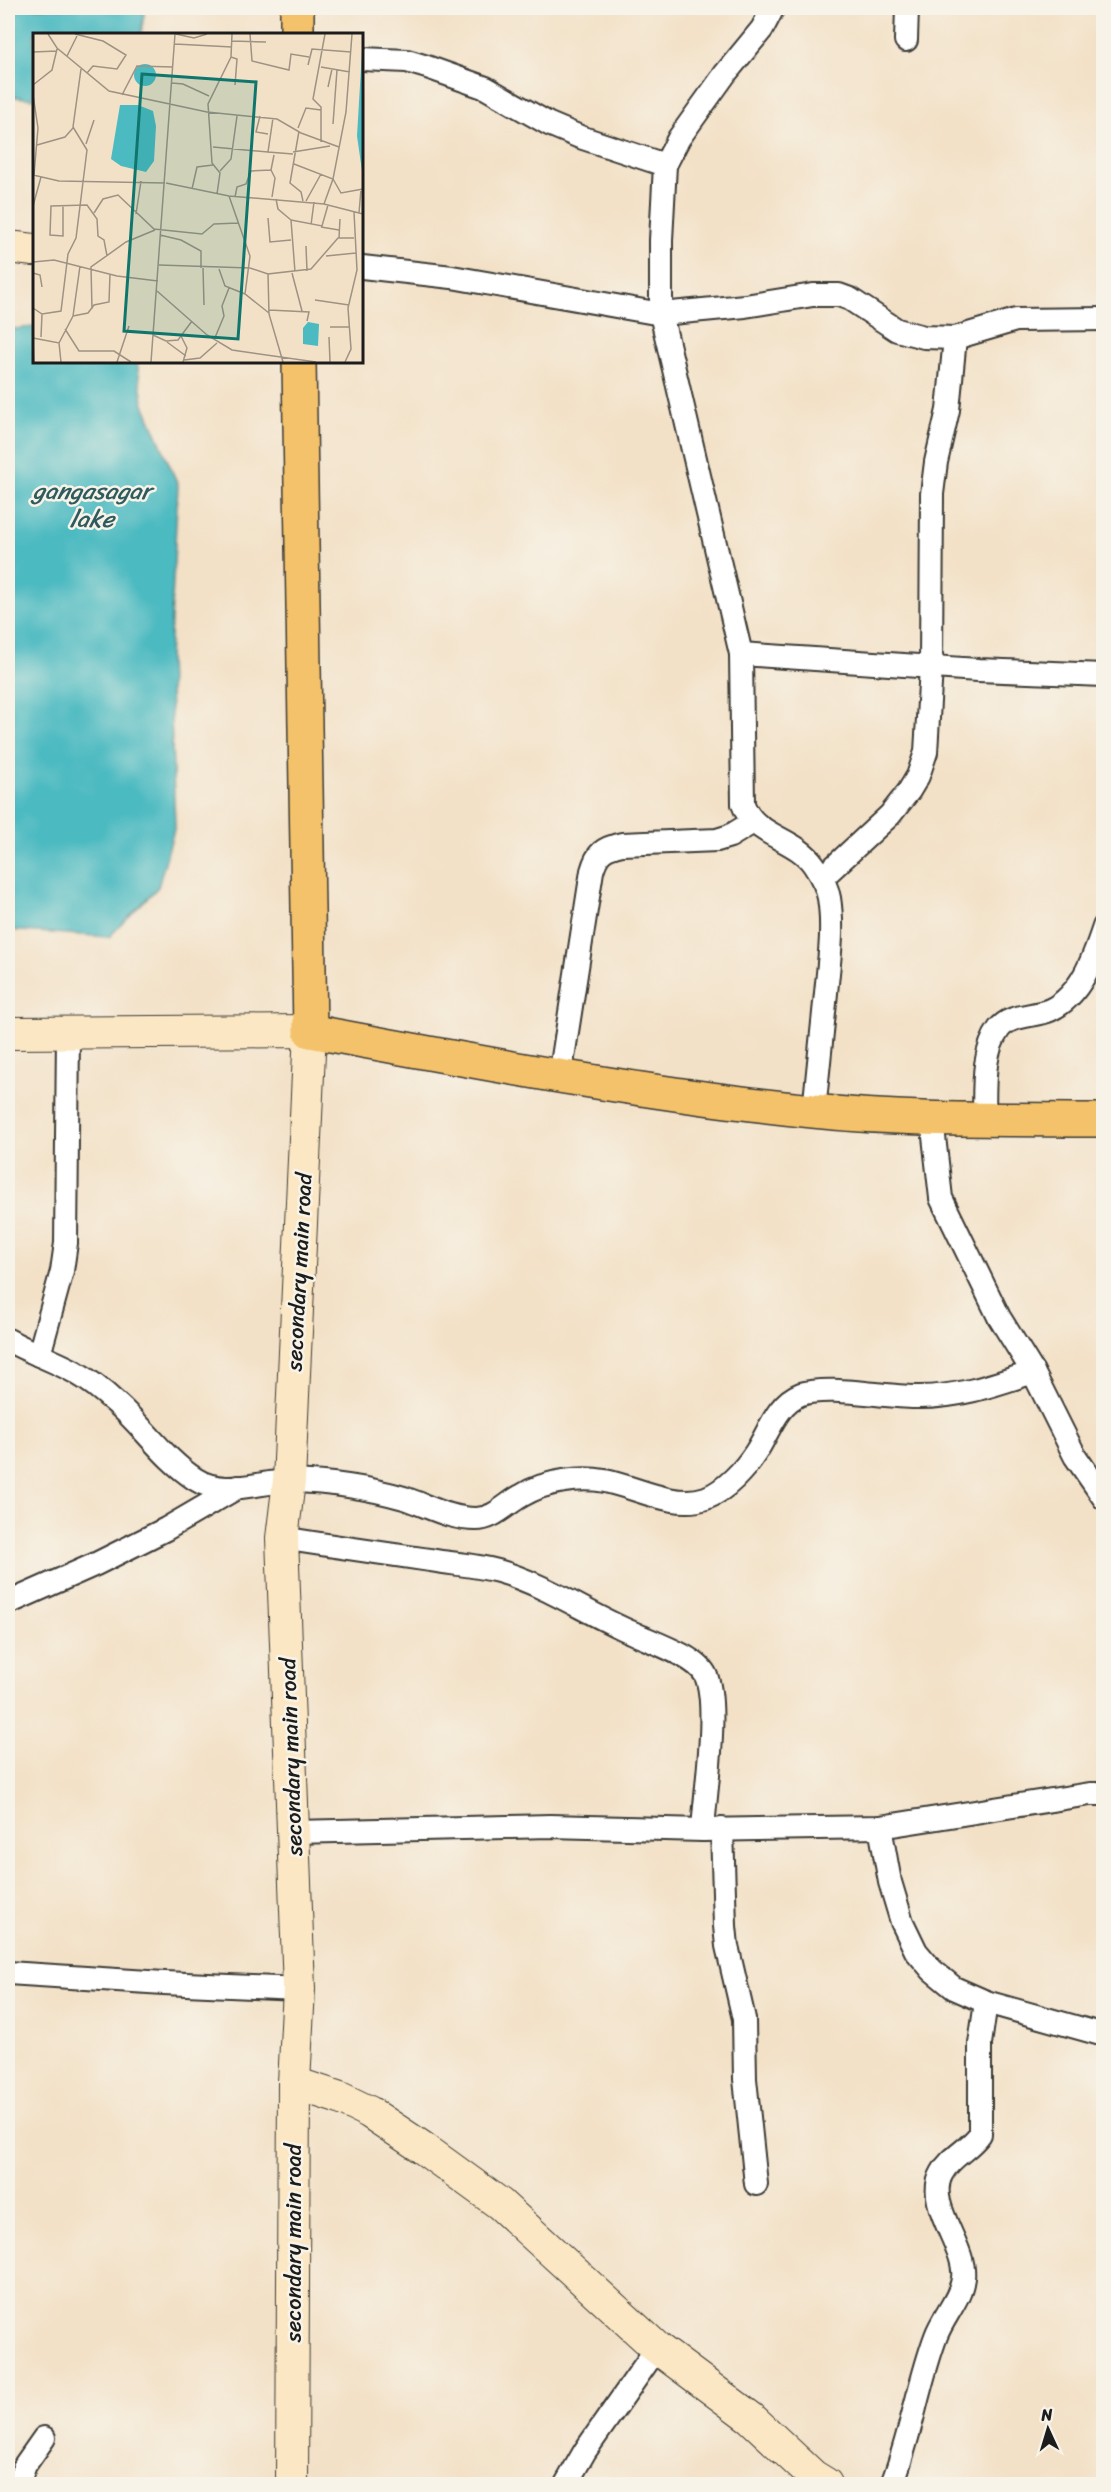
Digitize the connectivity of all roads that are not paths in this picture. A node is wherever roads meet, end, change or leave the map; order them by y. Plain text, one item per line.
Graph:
1 (297, 8) edge
2 (773, 8) edge
3 (907, 8) edge
4 (297, 33) edge
5 (906, 40) dead end
6 (363, 59) edge
7 (665, 165) junction
8 (8, 247) edge
9 (33, 250) edge
10 (363, 267) edge
11 (661, 314) junction
12 (1104, 320) edge
13 (955, 338) junction
14 (299, 363) edge
15 (741, 654) junction
16 (931, 667) junction
17 (1104, 675) edge
18 (753, 822) junction
19 (822, 878) junction
20 (1104, 927) edge
21 (310, 1030) junction
22 (8, 1033) edge
23 (68, 1033) junction
24 (560, 1077) junction
25 (814, 1111) junction
26 (932, 1119) junction
27 (984, 1119) junction
28 (1104, 1120) edge
29 (8, 1340) edge
30 (39, 1355) junction
31 (1033, 1372) junction
32 (289, 1481) junction
33 (238, 1487) junction
34 (1104, 1498) edge
35 (282, 1538) junction
36 (8, 1603) edge
37 (1104, 1794) edge
38 (880, 1827) junction
39 (712, 1829) junction
40 (294, 1832) junction
41 (8, 1972) edge
42 (299, 1989) junction
43 (986, 2002) junction
44 (1104, 2035) edge
45 (294, 2083) junction
46 (756, 2184) dead end
47 (657, 2349) junction
48 (44, 2438) dead end
49 (18, 2484) edge
50 (292, 2484) edge
51 (566, 2484) edge
52 (826, 2484) edge
53 (892, 2484) edge

1 - 4 main road
2 - 7 street
3 - 5 street
6 - 7 street
7 - 11 street
8 - 9 main road
10 - 11 street
11 - 13 street
11 - 15 street
12 - 13 street
13 - 16 street
14 - 21 main road
15 - 16 street
15 - 18 street
16 - 17 street
16 - 19 street
18 - 19 street
18 - 24 street
19 - 25 street
20 - 27 street
21 - 23 main road
21 - 24 main road
21 - 32 main road, secondary main road
22 - 23 main road
23 - 30 street
24 - 25 main road
25 - 26 main road
26 - 27 main road
26 - 31 street
27 - 28 main road
29 - 30 street
30 - 33 street
31 - 32 street
31 - 34 street
32 - 33 street
32 - 35 main road, secondary main road
33 - 36 street
35 - 39 street
35 - 40 main road, secondary main road
37 - 38 street
38 - 39 street
38 - 43 street
39 - 40 street
39 - 46 street
40 - 42 main road, secondary main road
41 - 42 street
42 - 45 main road, secondary main road
43 - 44 street
43 - 53 street
45 - 47 main road
45 - 50 main road, secondary main road
47 - 51 street
47 - 52 main road
48 - 49 street

